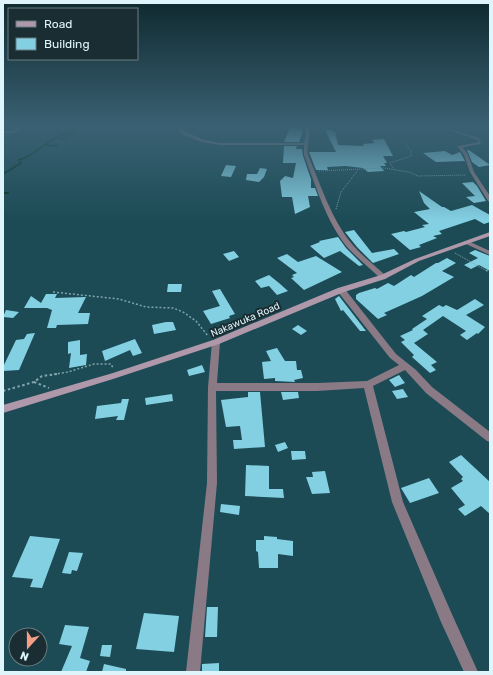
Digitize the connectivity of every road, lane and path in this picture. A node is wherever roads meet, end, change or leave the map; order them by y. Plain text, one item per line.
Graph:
1 (307, 158) edge
2 (404, 158) edge
3 (467, 158) edge
4 (358, 170) junction
5 (394, 170) junction
6 (312, 171) junction
7 (474, 175) junction
8 (490, 200) edge
9 (331, 216) junction
10 (490, 234) edge
11 (468, 243) junction
12 (449, 250) junction
13 (490, 253) edge
14 (490, 273) edge
15 (383, 277) junction
16 (341, 290) junction
17 (53, 292) dead end
18 (216, 342) junction
19 (405, 366) junction
20 (113, 376) junction
21 (368, 384) junction
22 (212, 387) junction
23 (3, 391) edge
24 (4, 411) edge
25 (490, 438) edge
26 (193, 672) edge
27 (471, 672) edge

1 - 6 street
2 - 5 path
3 - 7 street
4 - 5 path
4 - 6 path
4 - 9 path
5 - 7 path
6 - 9 street
7 - 8 street
9 - 15 street
10 - 11 main road, Nakawuka Road
11 - 12 main road, Nakawuka Road
11 - 13 street
12 - 14 path
12 - 15 main road, Nakawuka Road
15 - 16 main road, Nakawuka Road
16 - 18 main road, Nakawuka Road
16 - 19 street
17 - 18 path
18 - 20 main road, Nakawuka Road
18 - 22 street
19 - 21 street
19 - 25 street
20 - 23 path
20 - 24 main road, Nakawuka Road
21 - 22 street
21 - 27 street
22 - 26 street

